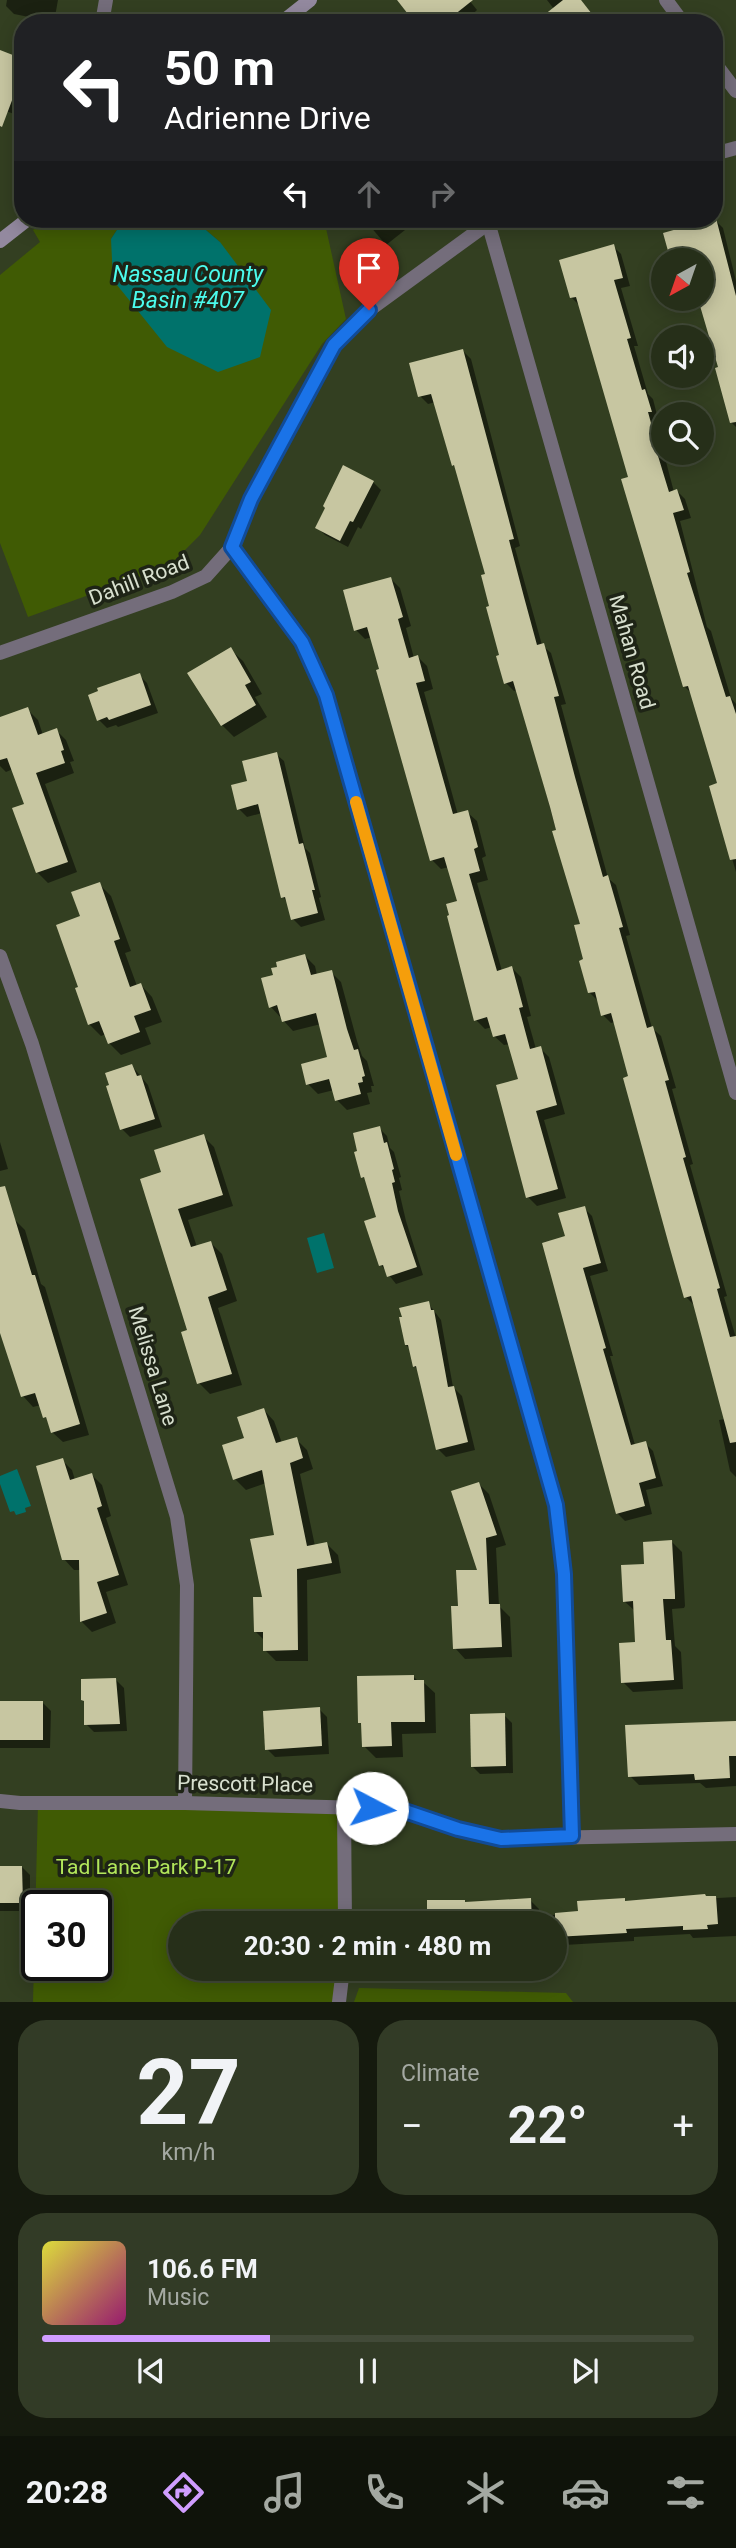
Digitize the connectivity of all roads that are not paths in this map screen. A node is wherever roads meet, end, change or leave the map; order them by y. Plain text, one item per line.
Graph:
1 (310, 0) edge
2 (292, 14) edge
3 (723, 74) edge
4 (736, 91) edge
5 (17, 228) edge
6 (482, 228) edge
7 (494, 228) edge
8 (0, 241) edge
9 (232, 547) junction
10 (0, 653) edge
11 (0, 956) edge
12 (736, 1093) edge
13 (0, 1801) edge
14 (185, 1803) junction
15 (344, 1808) junction
16 (736, 1834) edge
17 (572, 1836) junction
18 (345, 1911) edge
19 (342, 1981) edge
20 (339, 2002) edge

1 - 2 main road
3 - 4 street
5 - 8 main road
6 - 9 street, Dahill Road
7 - 12 street, Mahan Road
9 - 10 street, Dahill Road
9 - 17 street
11 - 14 street, Melissa Lane
13 - 14 street, Prescott Place
14 - 15 street, Prescott Place
15 - 17 street, Prescott Place
15 - 18 street
16 - 17 street, Prescott Place
19 - 20 street

